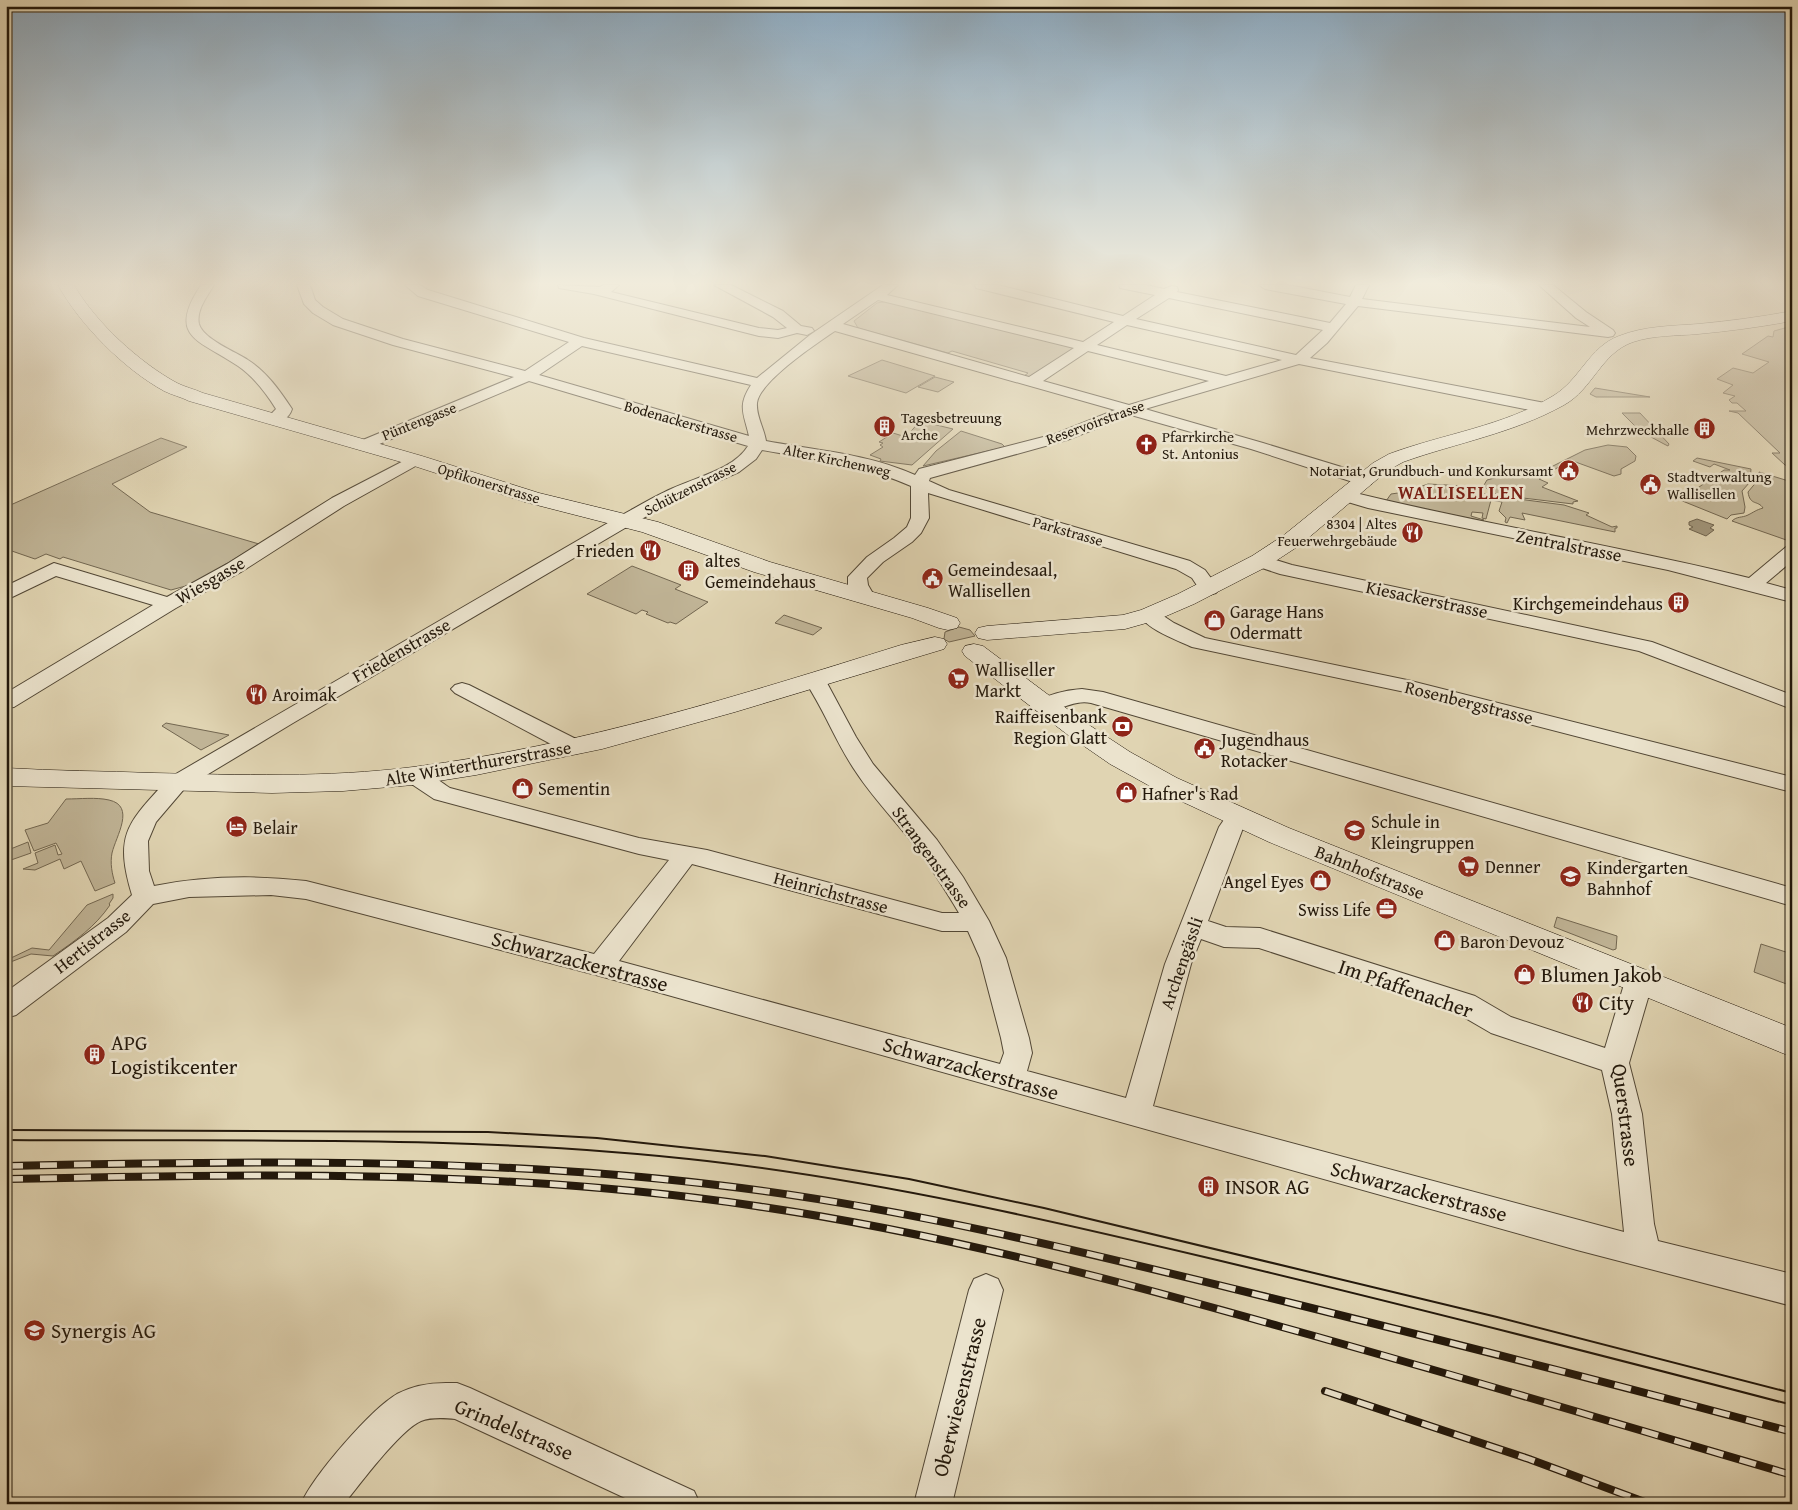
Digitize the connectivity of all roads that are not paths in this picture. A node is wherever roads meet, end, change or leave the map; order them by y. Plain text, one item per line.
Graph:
1 (131, 355) edge
2 (229, 355) edge
3 (449, 355) edge
4 (559, 355) edge
5 (641, 355) edge
6 (794, 355) edge
7 (928, 355) edge
8 (1073, 355) edge
9 (1121, 355) edge
10 (1278, 355) edge
11 (1303, 355) edge
12 (1602, 355) edge
13 (1298, 360) junction
14 (528, 376) junction
15 (1227, 381) junction
16 (1033, 382) junction
17 (760, 384) junction
18 (1544, 408) junction
19 (1131, 409) junction
20 (274, 419) junction
21 (758, 444) junction
22 (364, 445) junction
23 (415, 460) junction
24 (1365, 480) junction
25 (918, 485) junction
26 (1347, 496) junction
27 (626, 520) junction
28 (1792, 551) edge
29 (1260, 561) junction
30 (1753, 584) junction
31 (1209, 589) junction
32 (6, 594) edge
33 (1792, 596) edge
34 (865, 598) junction
35 (169, 604) junction
36 (1149, 615) junction
37 (942, 633) junction
38 (980, 642) junction
39 (814, 680) junction
40 (462, 689) dead end
41 (6, 702) edge
42 (1792, 704) edge
43 (1045, 706) junction
44 (574, 747) junction
45 (415, 776) junction
46 (6, 777) edge
47 (177, 783) junction
48 (1792, 785) edge
49 (1238, 817) junction
50 (686, 855) junction
51 (145, 897) junction
52 (1792, 897) edge
53 (976, 921) junction
54 (1194, 926) junction
55 (600, 966) junction
56 (1639, 981) junction
57 (6, 1007) edge
58 (1792, 1043) edge
59 (1616, 1063) junction
60 (1010, 1078) junction
61 (1136, 1114) junction
62 (1645, 1252) junction
63 (986, 1290) dead end
64 (1792, 1290) edge
65 (320, 1504) edge
66 (681, 1504) edge
67 (933, 1504) edge

1 - 20 main road, Opfikonerstrasse
2 - 20 street
3 - 14 street, Bodenackerstrasse
4 - 14 street, Püntengasse
5 - 17 street
6 - 17 street
7 - 16 street
8 - 16 street
9 - 15 street
10 - 13 street
11 - 13 street, Reservoirstrasse
12 - 18 main road
13 - 15 street, Reservoirstrasse
13 - 18 street
14 - 21 street, Bodenackerstrasse
14 - 22 street, Püntengasse
15 - 19 street, Reservoirstrasse
16 - 19 street
17 - 21 street
18 - 24 main road
19 - 24 street
19 - 25 street, Reservoirstrasse
20 - 22 main road, Opfikonerstrasse
21 - 25 street, Alter Kirchenweg
21 - 27 street, Schützenstrasse
22 - 23 main road, Opfikonerstrasse
23 - 27 main road, Opfikonerstrasse
23 - 35 street, Wiesgasse
24 - 26 main road
25 - 31 street, Parkstrasse
25 - 34 street
26 - 29 main road
26 - 30 street, Zentralstrasse
27 - 34 main road, Opfikonerstrasse
27 - 47 street, Friedenstrasse
28 - 30 street
29 - 31 main road
29 - 42 street, Kiesackerstrasse
30 - 33 street, Zentralstrasse
31 - 36 main road
32 - 35 street
34 - 37 main road, Opfikonerstrasse
35 - 41 street, Wiesgasse
36 - 38 main road
36 - 48 street, Rosenbergstrasse
37 - 38 main road, Opfikonerstrasse
37 - 39 main road, Alte Winterthurerstrasse
38 - 43 main road, Bahnhofstrasse
39 - 44 main road, Alte Winterthurerstrasse
39 - 53 street, Strangenstrasse
40 - 44 street
43 - 49 main road, Bahnhofstrasse
43 - 52 street
44 - 45 main road, Alte Winterthurerstrasse
45 - 47 main road, Alte Winterthurerstrasse
45 - 50 street, Heinrichstrasse
46 - 47 main road, Alte Winterthurerstrasse
47 - 51 street, Hertistrasse
49 - 54 street, Archengässli
49 - 56 main road, Bahnhofstrasse
50 - 53 street, Heinrichstrasse
50 - 55 street
51 - 55 street, Schwarzackerstrasse
51 - 57 street, Hertistrasse
53 - 60 street, Strangenstrasse
54 - 59 street, Im Pfaffenacher
54 - 61 street, Archengässli
55 - 60 street, Schwarzackerstrasse
56 - 58 main road, Bahnhofstrasse
56 - 59 street, Querstrasse
59 - 62 street, Querstrasse
60 - 61 street, Schwarzackerstrasse
61 - 62 street, Schwarzackerstrasse
62 - 64 street, Schwarzackerstrasse
63 - 67 street, Oberwiesenstrasse
65 - 66 street, Grindelstrasse

